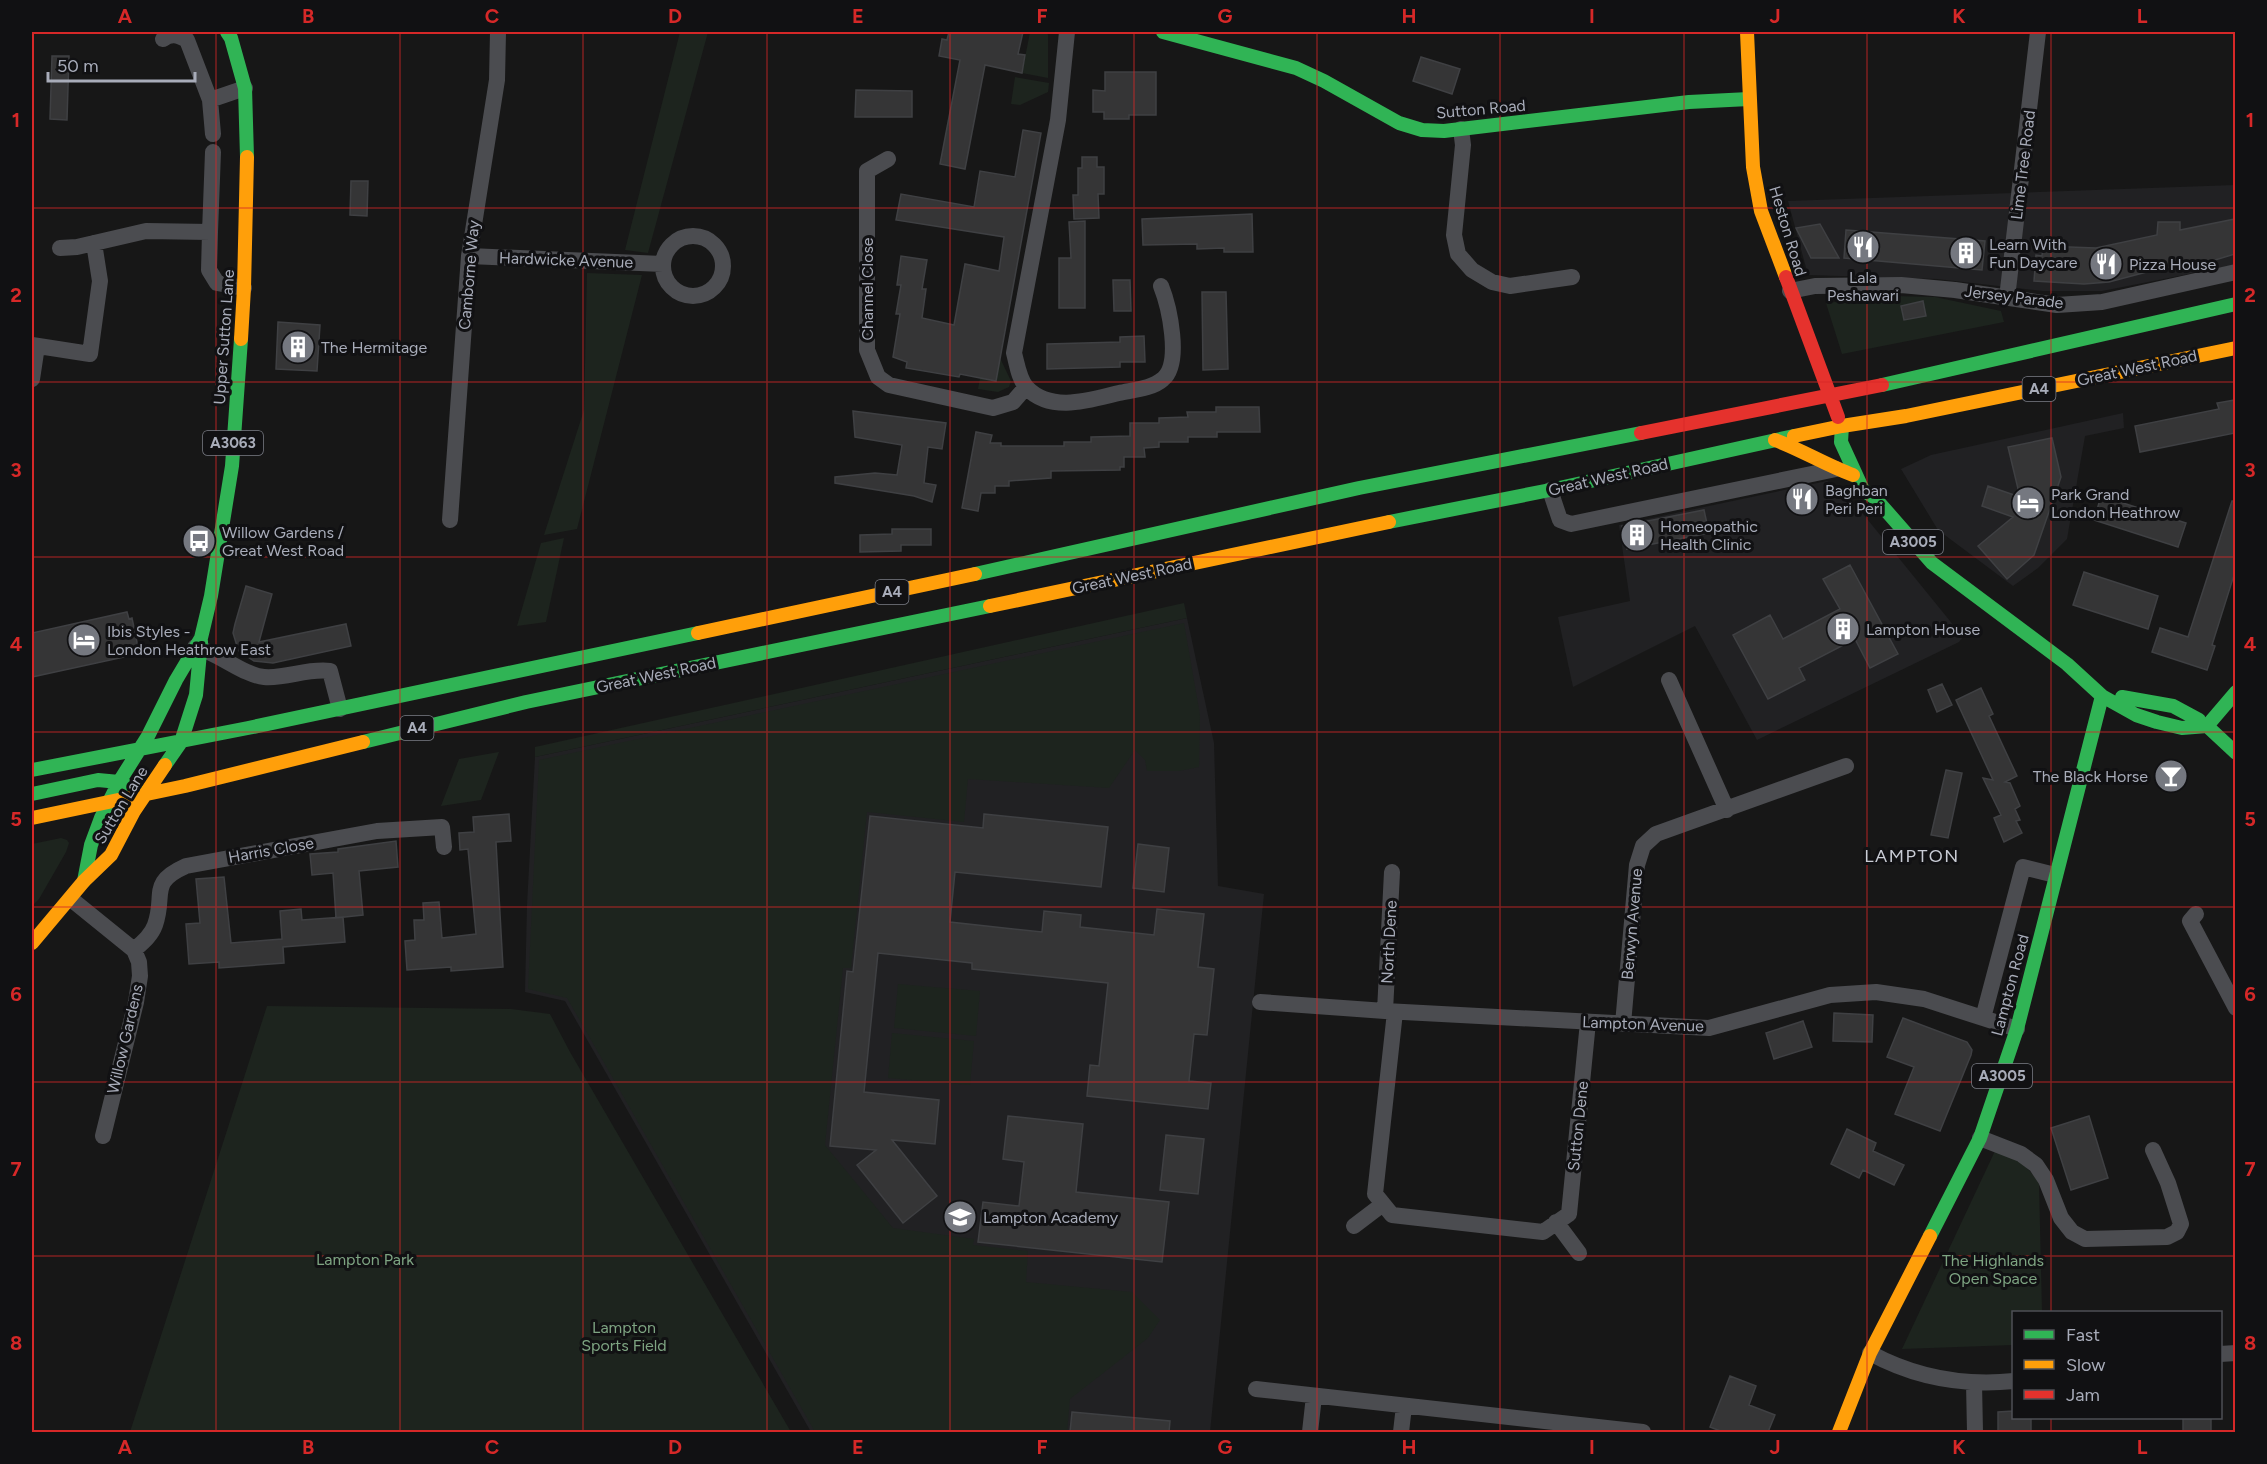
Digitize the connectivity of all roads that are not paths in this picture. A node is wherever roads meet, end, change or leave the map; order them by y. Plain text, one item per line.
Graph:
1 (244, 32) edge
2 (498, 32) edge
3 (1066, 32) edge
4 (1162, 32) edge
5 (1747, 32) edge
6 (2038, 32) edge
7 (229, 35) edge
8 (163, 39) dead end
9 (245, 88) junction
10 (1749, 99) junction
11 (210, 100) junction
12 (1461, 129) junction
13 (213, 134) dead end
14 (213, 152) dead end
15 (888, 159) dead end
16 (210, 231) junction
17 (94, 243) junction
18 (60, 248) dead end
19 (469, 256) junction
20 (663, 264) dead end
21 (2235, 272) edge
22 (1572, 277) dead end
23 (1161, 286) dead end
24 (244, 288) junction
25 (1790, 291) junction
26 (2007, 298) junction
27 (2102, 302) junction
28 (2235, 304) edge
29 (2114, 332) junction
30 (2170, 333) dead end
31 (34, 346) edge
32 (2235, 348) edge
33 (32, 379) edge
34 (1026, 387) junction
35 (1829, 397) junction
36 (1842, 426) junction
37 (1857, 439) dead end
38 (1774, 440) junction
39 (1836, 469) junction
40 (1854, 475) junction
41 (1874, 478) dead end
42 (1550, 490) junction
43 (1875, 498) junction
44 (450, 520) dead end
45 (199, 645) junction
46 (1669, 681) dead end
47 (2235, 692) edge
48 (2102, 696) junction
49 (340, 709) junction
50 (2207, 726) junction
51 (181, 742) junction
52 (140, 749) junction
53 (2235, 753) edge
54 (1846, 766) dead end
55 (32, 770) edge
56 (118, 782) junction
57 (32, 794) edge
58 (145, 795) junction
59 (108, 802) junction
60 (1727, 810) junction
61 (32, 818) edge
62 (444, 847) dead end
63 (1392, 872) dead end
64 (2055, 875) junction
65 (84, 881) junction
66 (71, 899) junction
67 (2196, 914) dead end
68 (32, 943) edge
69 (134, 950) junction
70 (1260, 1002) dead end
71 (2235, 1008) edge
72 (1390, 1011) junction
73 (1983, 1018) junction
74 (1588, 1022) junction
75 (1623, 1024) junction
76 (2017, 1029) junction
77 (103, 1136) dead end
78 (1980, 1138) junction
79 (2153, 1150) dead end
80 (1383, 1204) junction
81 (1556, 1222) junction
82 (1354, 1226) dead end
83 (1579, 1253) dead end
84 (1870, 1353) junction
85 (2012, 1381) edge
86 (1974, 1383) junction
87 (1256, 1389) dead end
88 (1314, 1396) junction
89 (1404, 1406) junction
90 (1310, 1432) edge
91 (1401, 1432) edge
92 (1643, 1432) edge
93 (1839, 1432) edge
94 (1975, 1432) edge

1 - 7 main road
2 - 19 street, Camborne Way
3 - 34 street
4 - 12 main road, Sutton Road
5 - 10 main road, Heston Road / A3005
6 - 26 street, Lime Tree Road
7 - 9 main road, Upper Sutton Lane / A3063
8 - 11 street
9 - 11 street
9 - 24 main road, Upper Sutton Lane / A3063
10 - 12 main road, Sutton Road
10 - 25 main road, Heston Road / A3005
11 - 13 street
12 - 22 street
14 - 16 street
15 - 34 street, Channel Close
16 - 17 street
16 - 24 street
17 - 18 street
17 - 31 street
19 - 20 street, Hardwicke Avenue
19 - 44 street, Camborne Way
21 - 27 street, Jersey Parade
23 - 34 street
24 - 45 main road, Upper Sutton Lane / A3063
25 - 26 street, Jersey Parade
25 - 35 main road, Heston Road / A3005
26 - 27 street, Jersey Parade
27 - 29 street
28 - 29 main road, Great West Road / A4
29 - 30 main road
29 - 35 main road, Great West Road / A4
31 - 33 street
32 - 36 main road, Great West Road / A4
35 - 36 main road, A3005
35 - 49 main road, Great West Road / A4
36 - 37 main road, A3005
36 - 38 main road, Great West Road / A4
36 - 40 main road, A3005
38 - 39 main road
38 - 42 main road, Great West Road / A4
39 - 40 main road
39 - 42 street, Great West Road
40 - 43 main road, A3005
41 - 43 main road
42 - 58 main road, Great West Road / A4
43 - 48 main road, A3005
45 - 49 street
45 - 51 main road, Upper Sutton Lane / A3063
45 - 52 main road, Upper Sutton Lane / A3063
46 - 60 street
47 - 50 main road
48 - 50 main road, A3005
48 - 64 main road, Lampton Road / A3005
49 - 51 main road, Great West Road / A4
50 - 53 main road
51 - 52 main road, Great West Road / A4
51 - 58 main road, Sutton Lane / A3063
52 - 55 main road, Great West Road / A4
52 - 56 main road, Sutton Lane / A3063
54 - 60 street, Berwyn Avenue
56 - 57 main road
56 - 58 main road
56 - 59 main road, Sutton Lane / A3063
58 - 59 main road, Great West Road / A4
58 - 65 main road, Sutton Lane / A3063
59 - 61 main road, Great West Road / A4
59 - 65 main road, Sutton Lane / A3063
60 - 75 street, Berwyn Avenue
62 - 69 street, Harris Close
63 - 72 street, North Dene
64 - 73 street
64 - 76 main road, Lampton Road / A3005
65 - 66 main road, Sutton Lane / A3063
66 - 68 main road, Sutton Lane / A3063
66 - 69 street
67 - 71 street
69 - 77 street, Willow Gardens
70 - 72 street, Lampton Avenue
72 - 74 street, Lampton Avenue
72 - 80 street
73 - 75 street, Lampton Avenue
73 - 76 street, Lampton Avenue
74 - 75 street, Lampton Avenue
74 - 81 street, Sutton Dene
76 - 78 main road, Lampton Road / A3005
78 - 79 street
78 - 84 main road, Lampton Road / A3005
80 - 81 street
80 - 82 street
81 - 83 street
84 - 86 street
84 - 93 main road, Lampton Road / A3005
85 - 86 street
86 - 94 street
87 - 88 street
88 - 89 street
88 - 90 street
89 - 91 street
89 - 92 street

